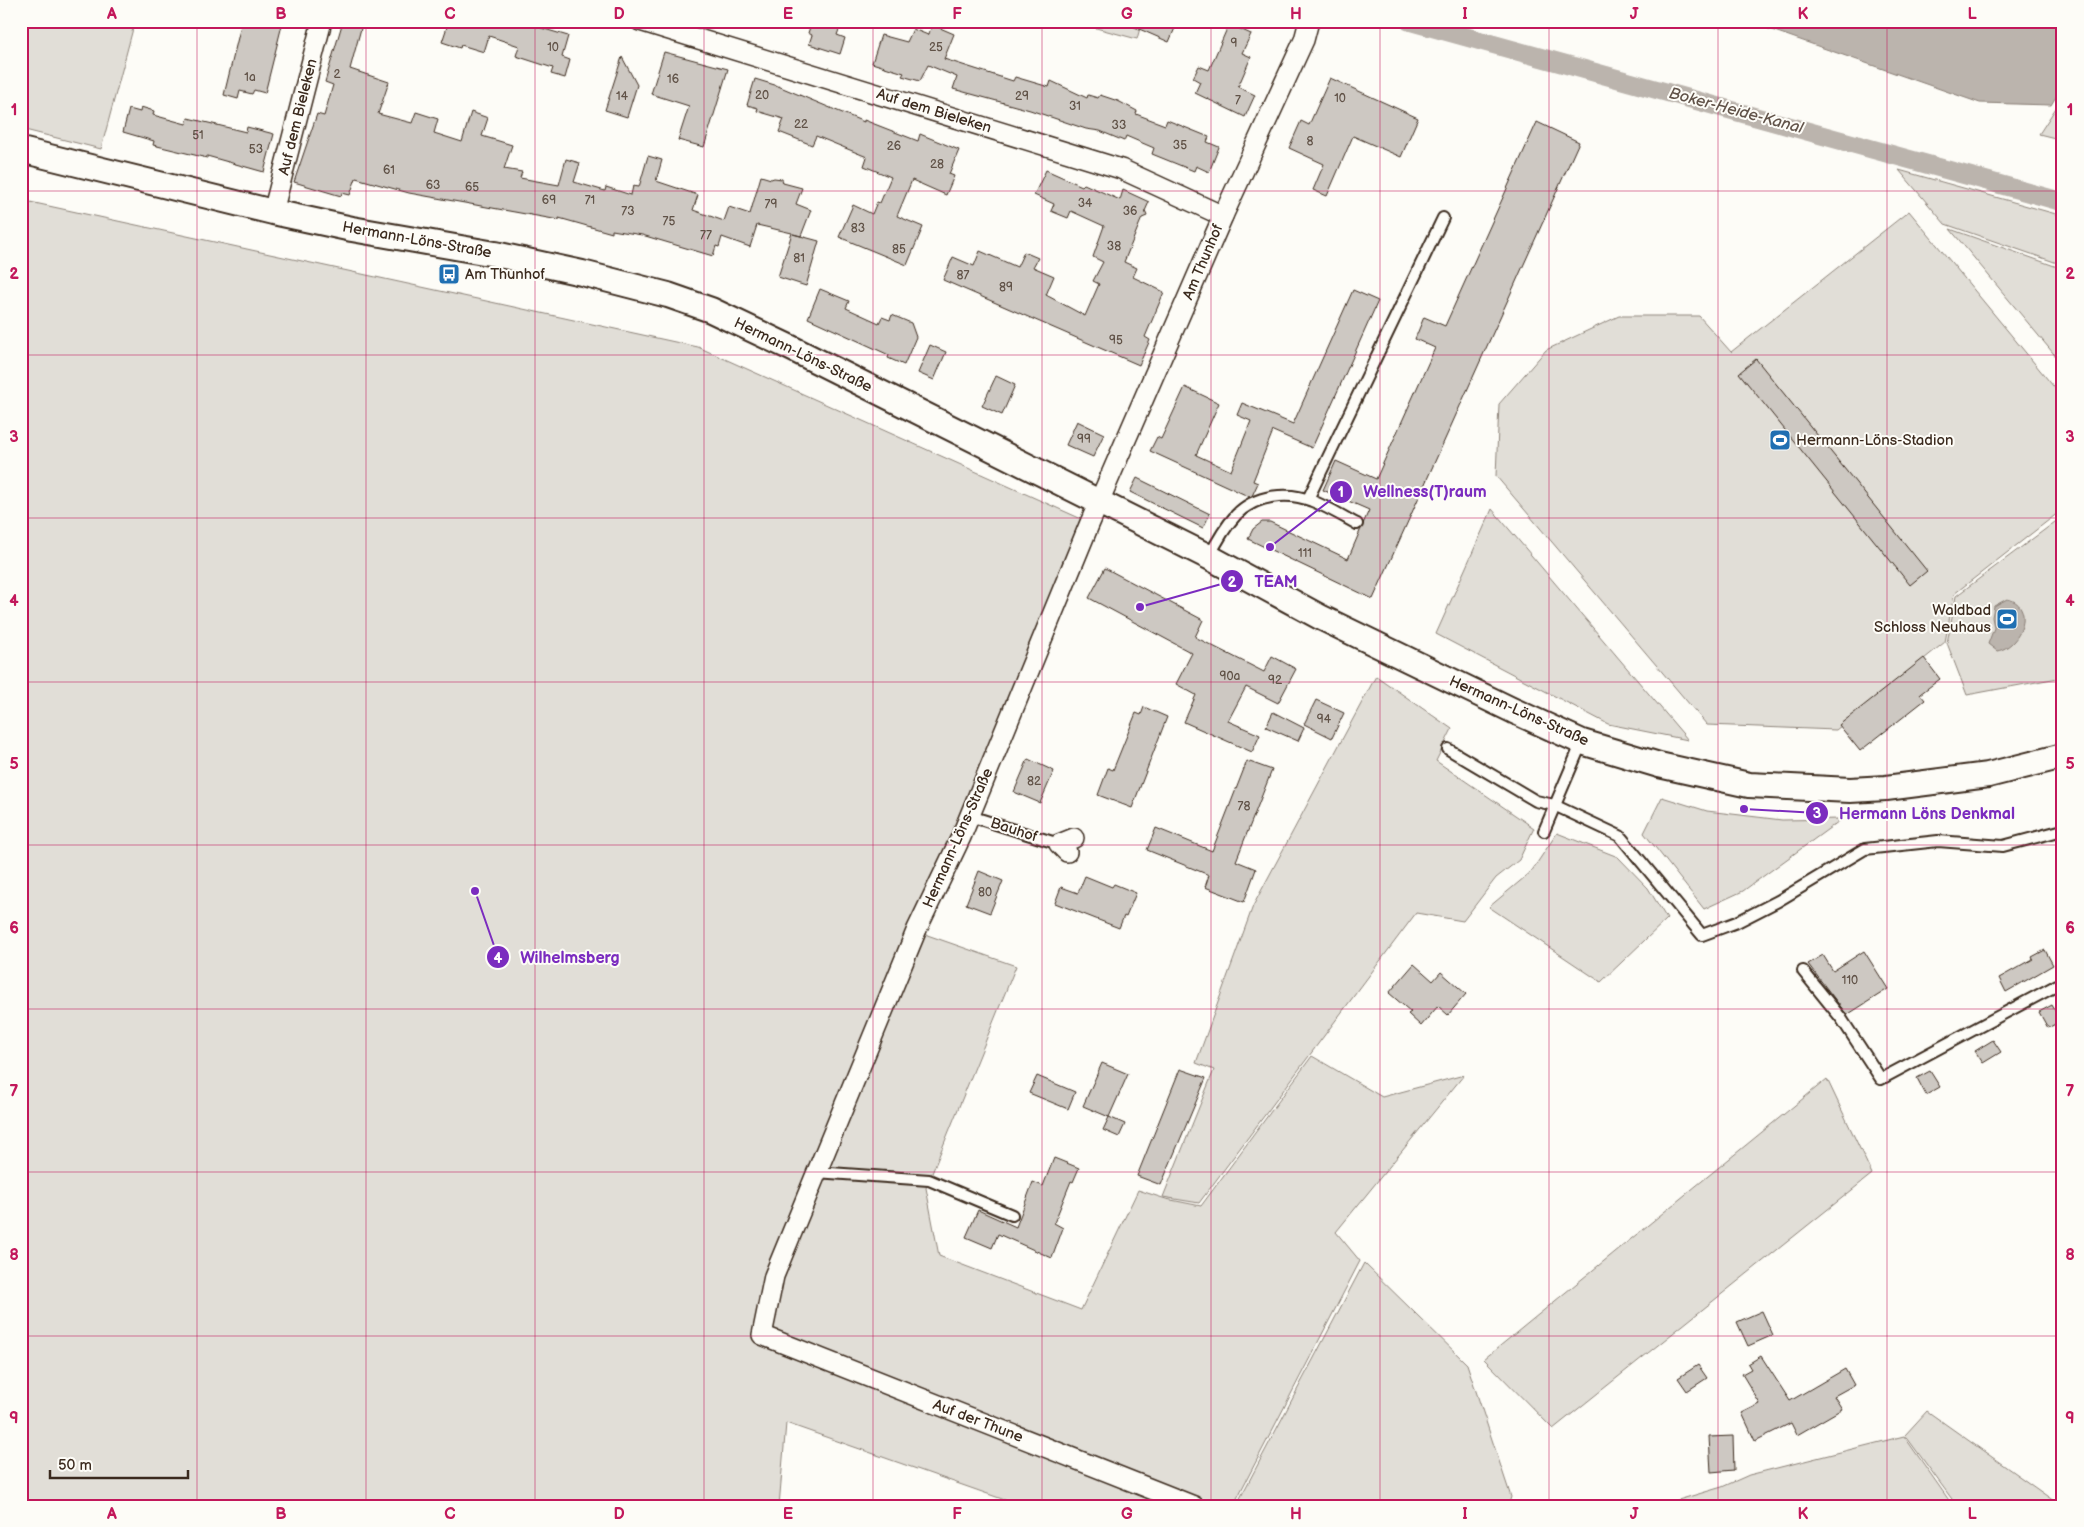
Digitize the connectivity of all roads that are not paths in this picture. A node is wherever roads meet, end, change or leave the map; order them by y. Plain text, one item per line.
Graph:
1 (322, 21) edge
2 (640, 21) edge
3 (1308, 27) edge
4 (21, 150) edge
5 (273, 212) junction
6 (1223, 216) junction
7 (1443, 218) dead end
8 (1308, 499) junction
9 (1099, 503) junction
10 (1357, 524) dead end
11 (1209, 557) junction
12 (1582, 742) junction
13 (1448, 749) dead end
14 (2063, 756) edge
15 (1554, 805) junction
16 (970, 816) junction
17 (2063, 830) edge
18 (1544, 831) dead end
19 (1066, 845) dead end
20 (1803, 970) dead end
21 (2063, 982) edge
22 (816, 1172) junction
23 (1012, 1215) dead end
24 (762, 1335) joint
25 (1194, 1506) edge

1 - 5 street, Auf dem Bieleken
2 - 6 street, Auf dem Bieleken
3 - 6 street, Am Thunhof
4 - 5 street, Hermann-Löns-Straße
5 - 9 street, Hermann-Löns-Straße
6 - 9 street, Am Thunhof
7 - 8 lane
8 - 10 lane
8 - 11 lane
9 - 11 street, Hermann-Löns-Straße
9 - 16 street, Hermann-Löns-Straße
11 - 12 street, Hermann-Löns-Straße
12 - 14 street, Hermann-Löns-Straße
12 - 15 lane
13 - 15 lane
15 - 17 lane
15 - 18 lane
16 - 19 lane, Bauhof
16 - 22 street, Hermann-Löns-Straße
20 - 21 lane
22 - 23 lane
22 - 24 street, Hermann-Löns-Straße
24 - 25 street, Auf der Thune

